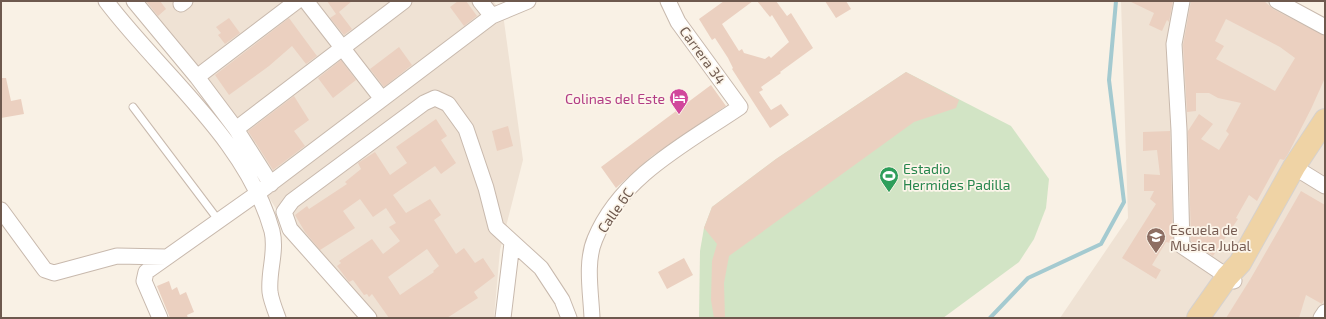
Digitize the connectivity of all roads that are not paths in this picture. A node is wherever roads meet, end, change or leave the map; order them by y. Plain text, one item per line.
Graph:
1 (106, 1) edge
2 (297, 1) edge
3 (306, 1) edge
4 (404, 1) edge
5 (480, 1) edge
6 (528, 1) edge
7 (668, 1) edge
8 (1182, 1) edge
9 (1277, 1) edge
10 (135, 2) edge
11 (492, 16) junction
12 (1325, 27) edge
13 (343, 48) junction
14 (197, 77) junction
15 (382, 99) junction
16 (133, 107) dead end
17 (740, 107) joint
18 (1325, 120) edge
19 (236, 129) junction
20 (1294, 167) junction
21 (271, 184) junction
22 (1325, 186) edge
23 (258, 193) junction
24 (1, 210) edge
25 (219, 221) junction
26 (512, 243) junction
27 (166, 257) junction
28 (530, 258) junction
29 (509, 274) junction
30 (1234, 274) junction
31 (1325, 312) edge
32 (160, 318) edge
33 (278, 318) edge
34 (369, 318) edge
35 (503, 318) edge
36 (569, 318) edge
37 (592, 318) edge
38 (1198, 318) edge
39 (1214, 318) edge
40 (1321, 318) edge

1 - 23 street
2 - 14 street
3 - 13 street
4 - 13 street
5 - 11 street
6 - 11 street
7 - 17 street, Carrera 34
8 - 30 street
9 - 12 street
10 - 14 street
11 - 15 street
13 - 15 street
13 - 19 street
14 - 19 street
15 - 21 street
16 - 25 lane
17 - 37 street, Calle 6C
18 - 20 main road
19 - 21 street
20 - 22 street
20 - 30 main road
21 - 23 street
23 - 25 street
23 - 33 street
24 - 27 street
25 - 27 street
26 - 28 street
26 - 29 street
26 - 34 street
27 - 32 street
28 - 29 street
28 - 36 street
29 - 35 street
30 - 38 main road
30 - 39 main road
31 - 40 street

